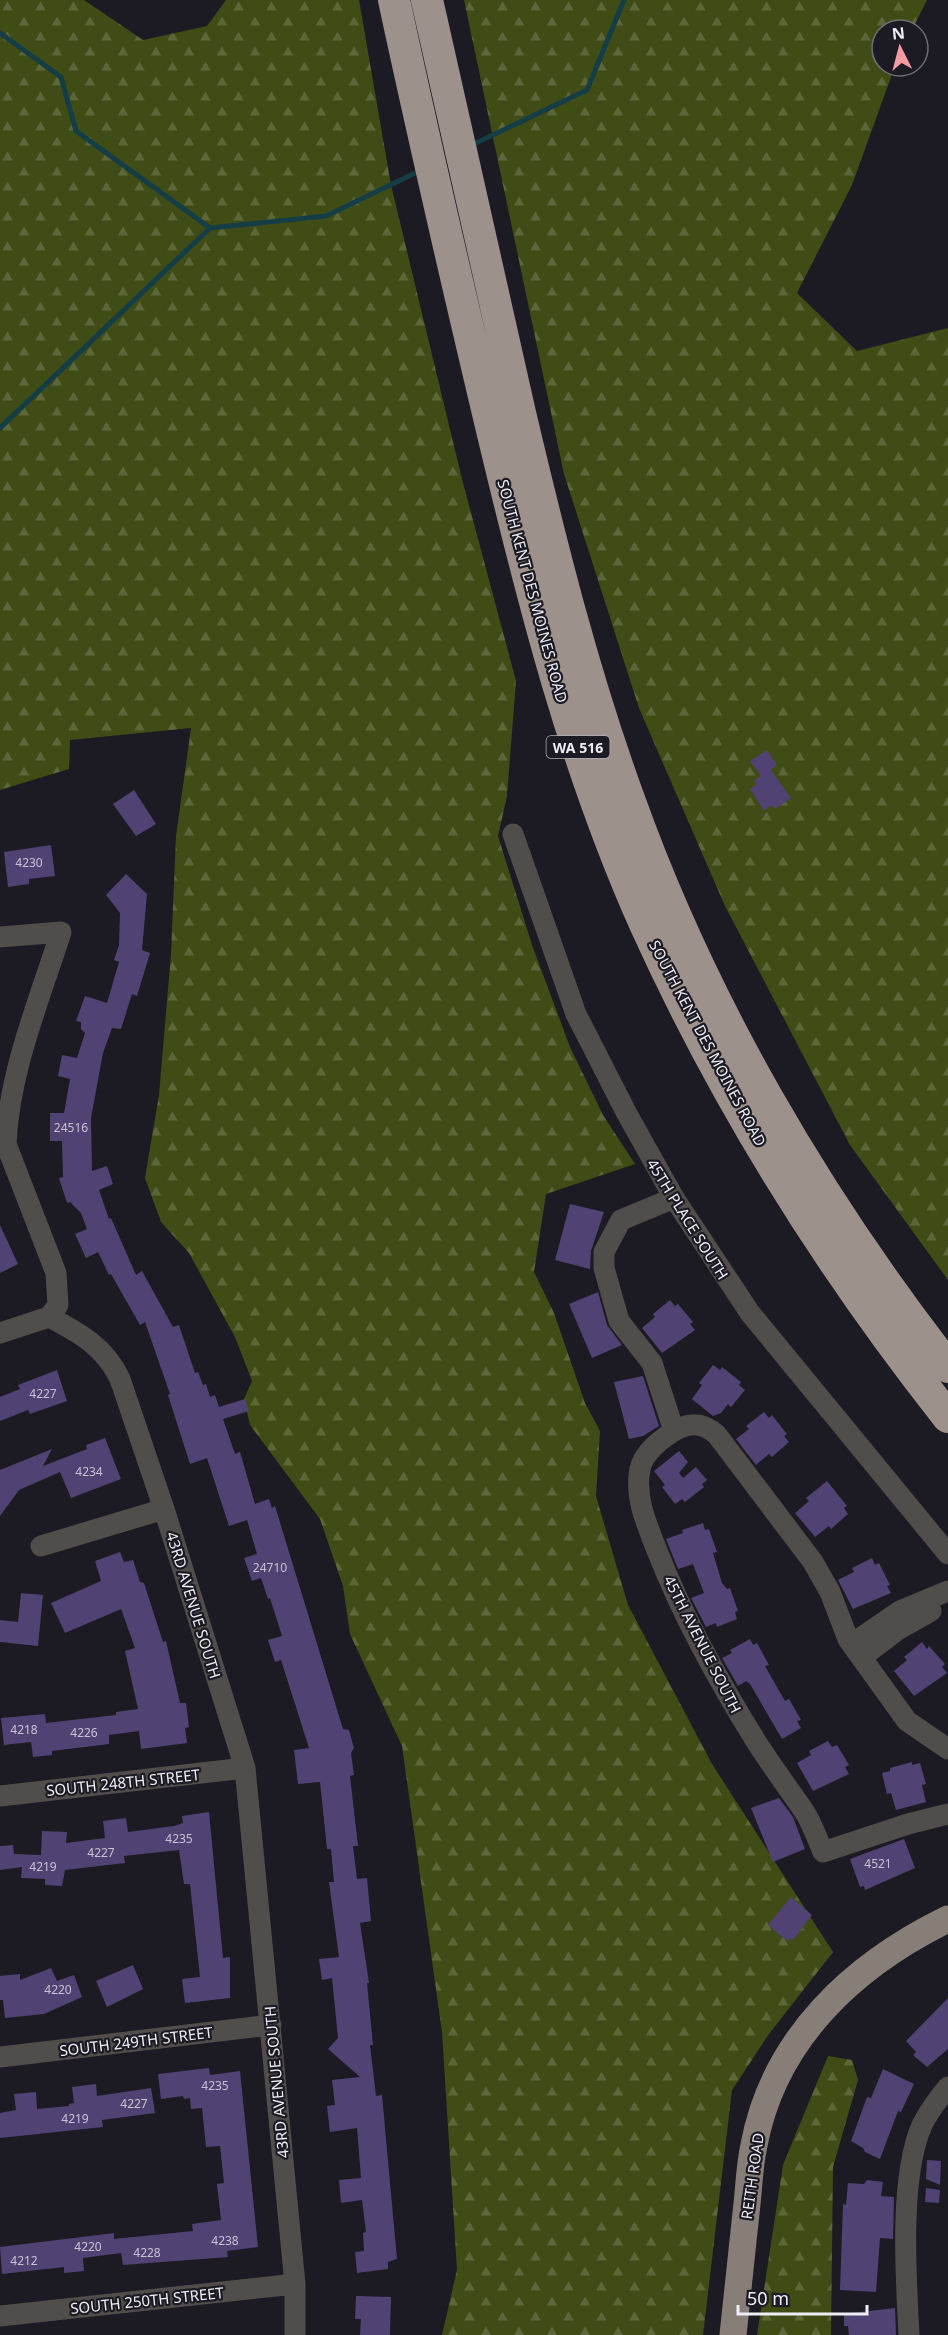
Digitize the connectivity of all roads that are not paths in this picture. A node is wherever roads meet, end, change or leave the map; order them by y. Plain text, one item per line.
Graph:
1 (394, 0) edge
2 (427, 0) edge
3 (513, 834) dead end
4 (0, 937) edge
5 (3, 1144) edge
6 (674, 1198) junction
7 (49, 1317) junction
8 (0, 1333) edge
9 (948, 1367) edge
10 (948, 1417) edge
11 (674, 1431) junction
12 (164, 1509) junction
13 (41, 1546) dead end
14 (948, 1554) edge
15 (948, 1591) edge
16 (948, 1604) edge
17 (857, 1651) junction
18 (948, 1749) edge
19 (245, 1768) junction
20 (0, 1796) edge
21 (948, 1814) edge
22 (948, 1919) edge
23 (271, 2025) junction
24 (0, 2057) edge
25 (948, 2087) edge
26 (295, 2284) junction
27 (0, 2316) edge
28 (296, 2335) edge
29 (733, 2335) edge
30 (909, 2335) edge

1 - 10 highway, SOUTH KENT DES MOINES ROAD / WA 516
2 - 9 highway, SOUTH KENT DES MOINES ROAD / WA 516
3 - 6 street, 45TH PLACE SOUTH
4 - 5 street
5 - 7 street
6 - 11 street
6 - 14 street, 45TH PLACE SOUTH
7 - 8 street
7 - 12 street, 43RD AVENUE SOUTH
11 - 17 street, 45TH AVENUE SOUTH
11 - 21 street, 45TH AVENUE SOUTH
12 - 13 street
12 - 19 street, 43RD AVENUE SOUTH
15 - 17 street
16 - 17 street
17 - 18 street, 45TH AVENUE SOUTH
19 - 20 street, SOUTH 248TH STREET
19 - 23 street, 43RD AVENUE SOUTH
22 - 29 main road, REITH ROAD
23 - 24 street, SOUTH 249TH STREET
23 - 26 street, 43RD AVENUE SOUTH
25 - 30 street
26 - 27 street, SOUTH 250TH STREET
26 - 28 street, 43RD AVENUE SOUTH

